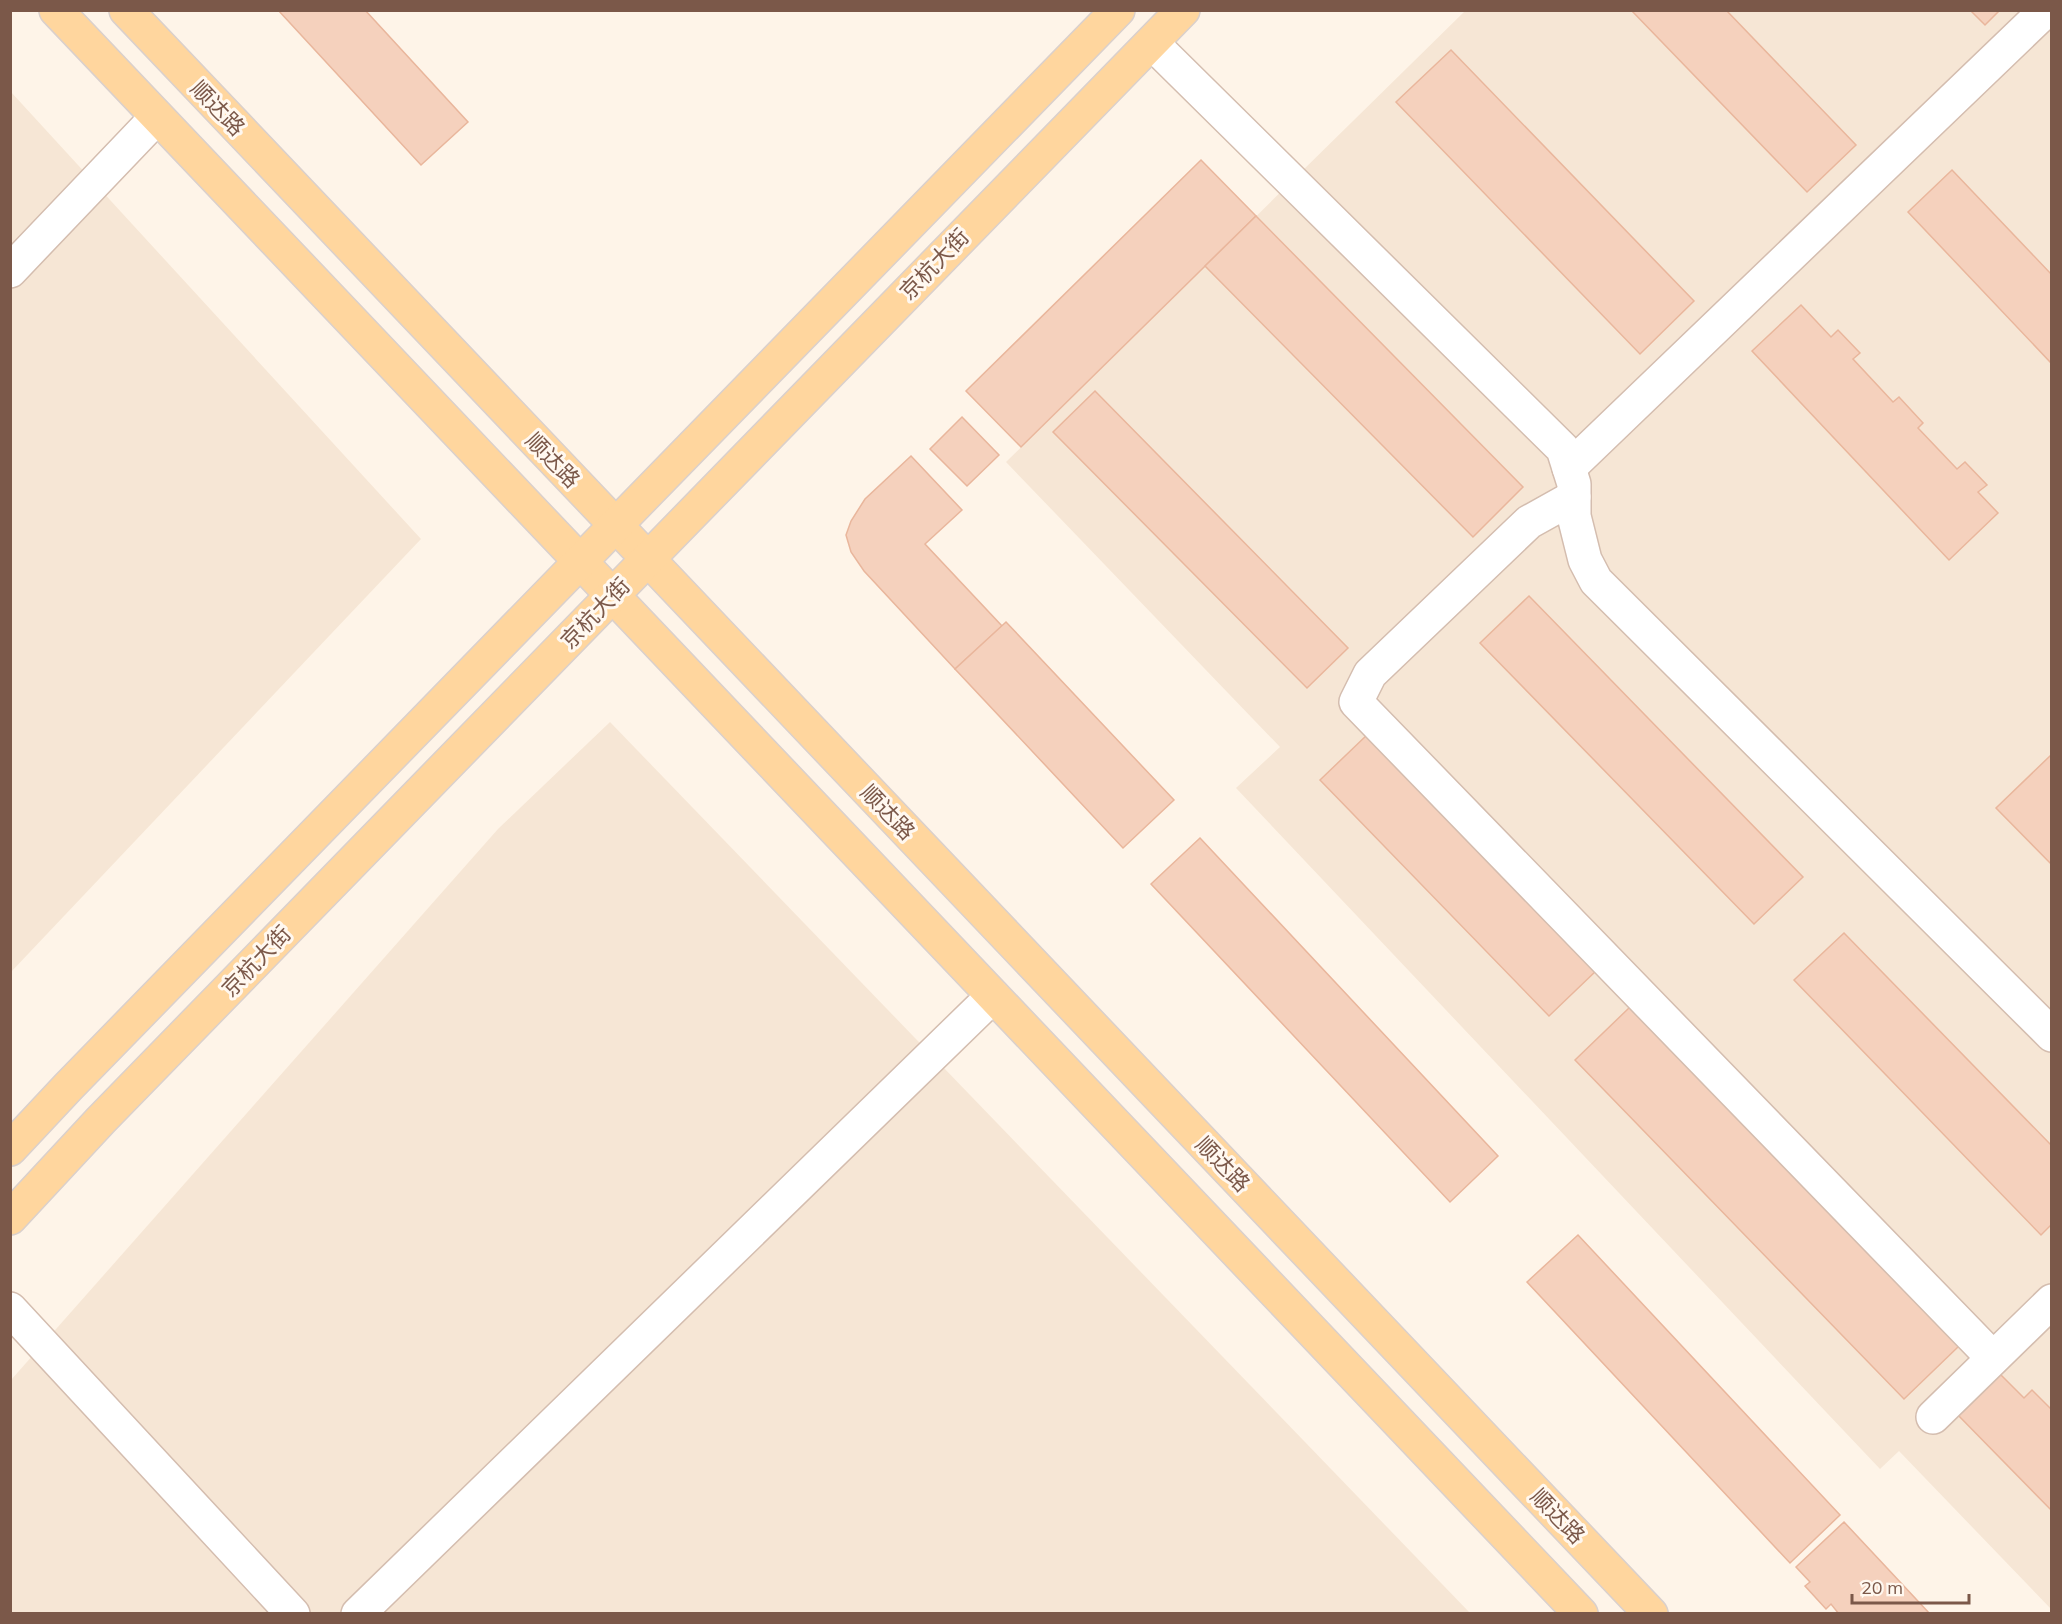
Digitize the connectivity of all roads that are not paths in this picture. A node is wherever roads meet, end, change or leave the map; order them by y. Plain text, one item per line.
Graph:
1 (56, 10) edge
2 (126, 10) edge
3 (1118, 10) edge
4 (1184, 10) edge
5 (2046, 10) edge
6 (1152, 43) junction
7 (157, 117) junction
8 (10, 271) edge
9 (1572, 483) junction
10 (615, 525) junction
11 (648, 559) junction
12 (580, 561) junction
13 (612, 595) junction
14 (993, 996) junction
15 (2052, 1035) edge
16 (10, 1149) edge
17 (10, 1218) edge
18 (2052, 1301) edge
19 (10, 1309) edge
20 (1994, 1358) junction
21 (1933, 1417) dead end
22 (293, 1614) edge
23 (358, 1614) edge
24 (1581, 1614) edge
25 (1651, 1614) edge

1 - 7 main road
2 - 10 main road, 顺达路
3 - 10 main road, 京杭大街
4 - 6 main road, 京杭大街
5 - 9 street
6 - 9 street
6 - 11 main road, 京杭大街
7 - 8 street
7 - 12 main road
9 - 15 street
9 - 20 street
10 - 11 main road, 顺达路
10 - 12 main road, 京杭大街
11 - 13 main road, 京杭大街
11 - 25 main road, 顺达路
12 - 13 main road
12 - 16 main road, 京杭大街
13 - 14 main road
13 - 17 main road, 京杭大街
14 - 23 street
14 - 24 main road
18 - 20 street
19 - 22 street
20 - 21 street

